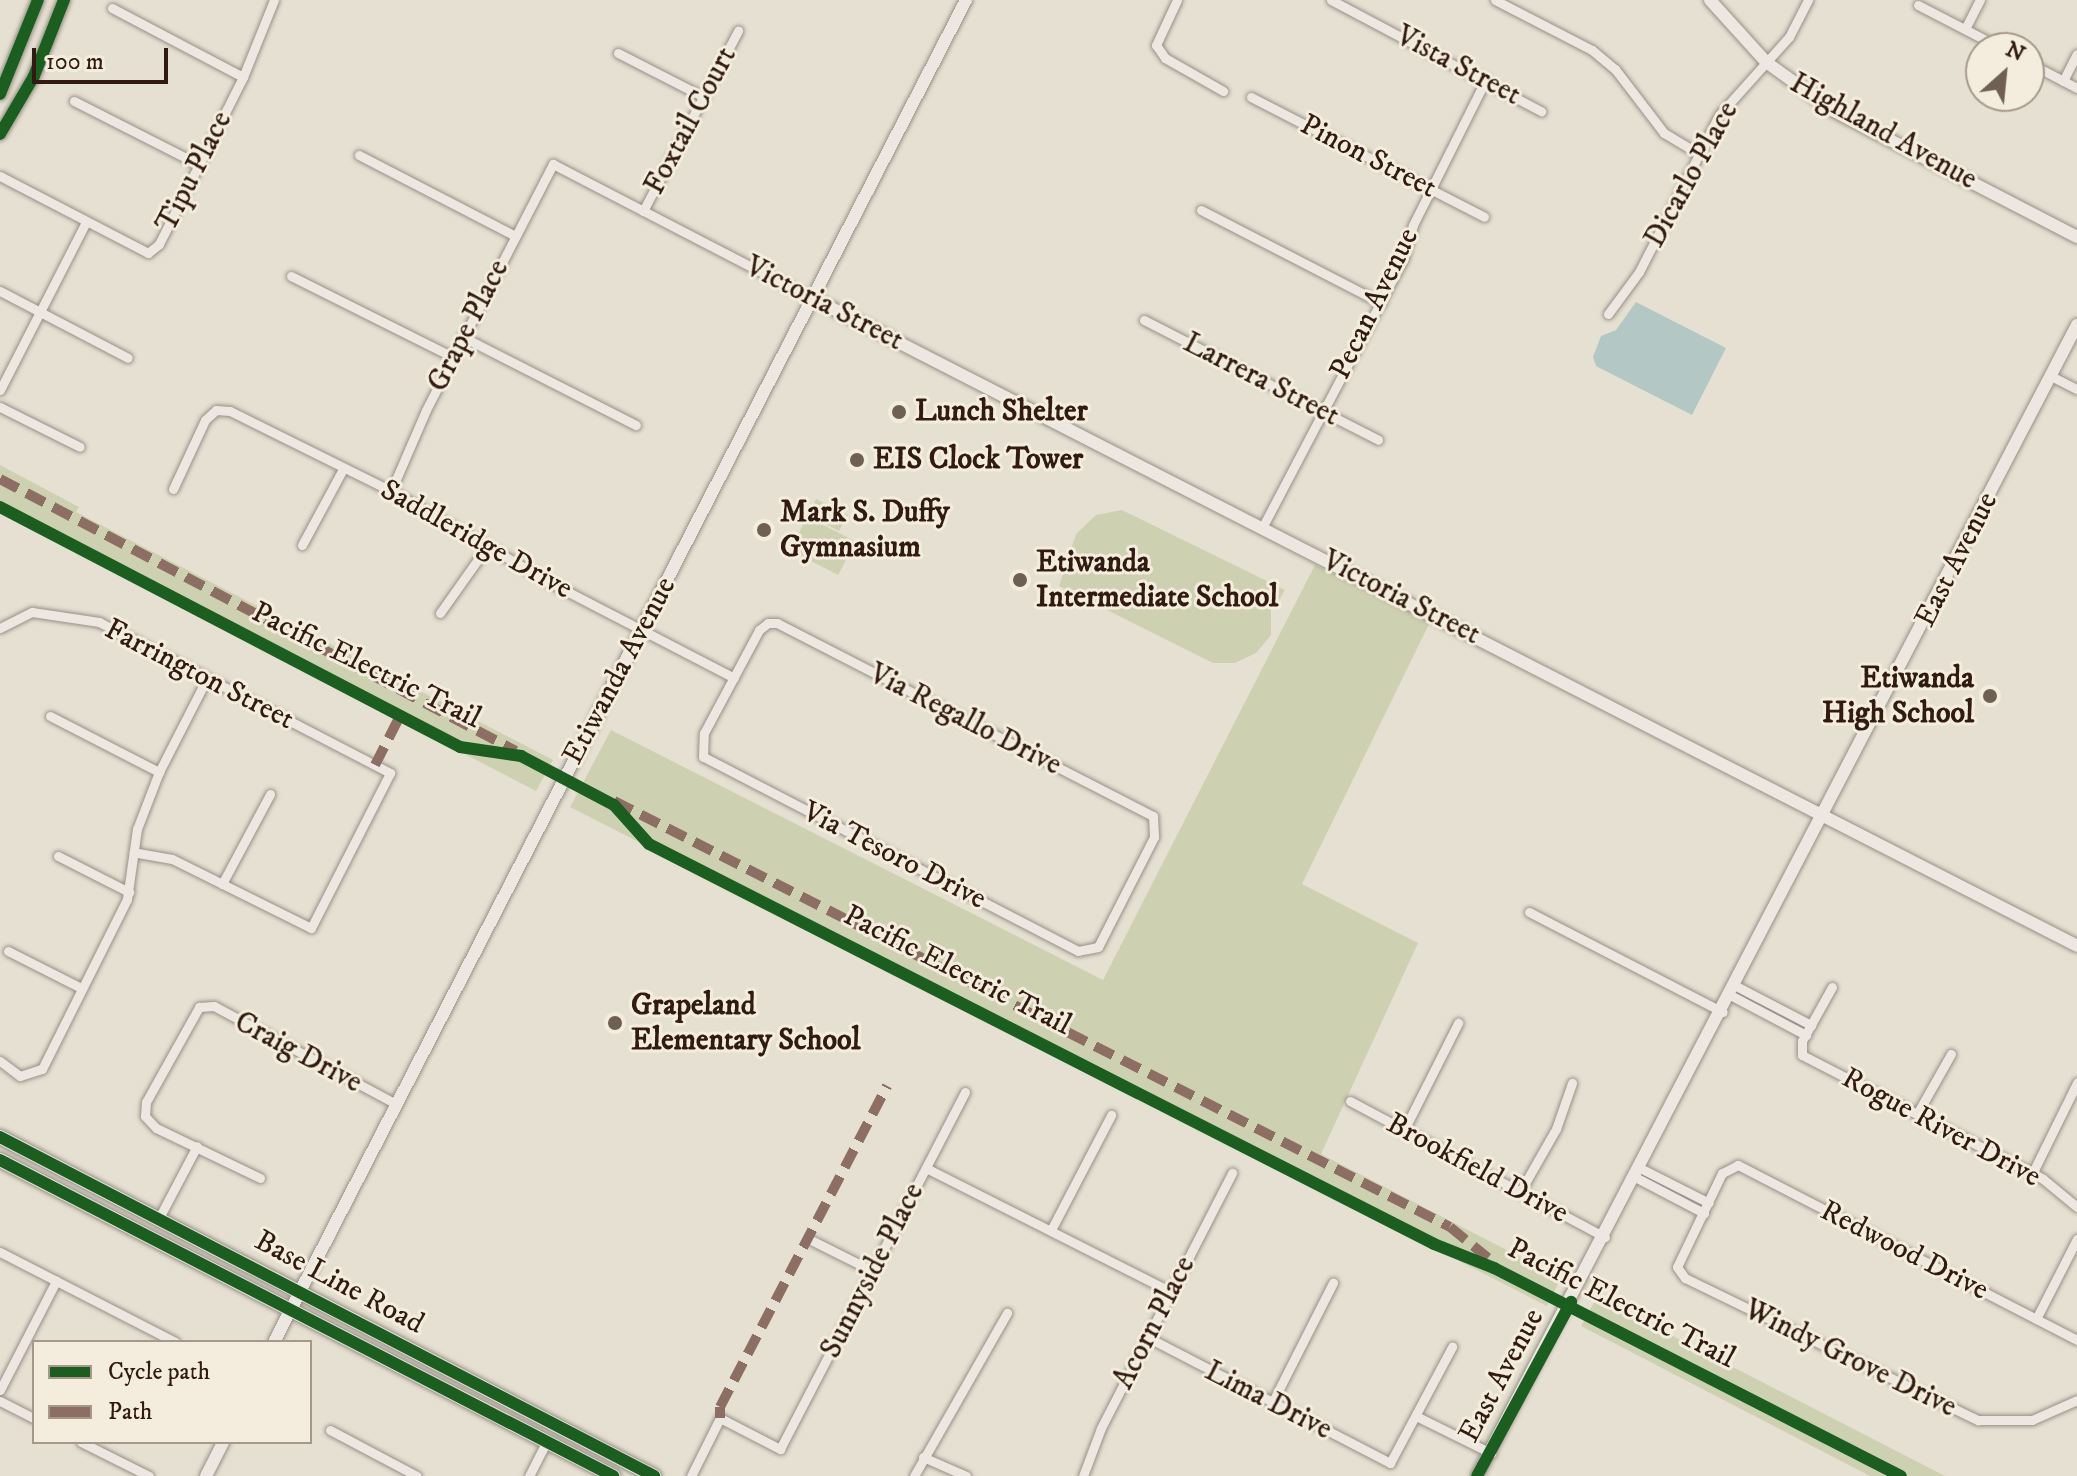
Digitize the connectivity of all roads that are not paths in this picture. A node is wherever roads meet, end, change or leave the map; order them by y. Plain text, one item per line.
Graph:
1 (38, 0) edge
2 (64, 0) edge
3 (274, 0) edge
4 (966, 0) edge
5 (1177, 0) edge
6 (1331, 0) edge
7 (1495, 0) edge
8 (1710, 0) edge
9 (1808, 0) edge
10 (1980, 0) edge
11 (1918, 5) dead end
12 (112, 8) dead end
13 (1965, 29) junction
14 (738, 31) dead end
15 (1971, 32) edge
16 (618, 53) dead end
17 (2077, 54) edge
18 (1766, 62) junction
19 (2045, 71) edge
20 (243, 77) junction
21 (1486, 79) junction
22 (2063, 81) junction
23 (2077, 88) edge
24 (1223, 91) dead end
25 (0, 94) edge
26 (704, 97) junction
27 (1251, 97) dead end
28 (74, 101) dead end
29 (1541, 111) dead end
30 (0, 134) edge
31 (1699, 154) junction
32 (359, 155) dead end
33 (198, 164) junction
34 (553, 164) joint
35 (0, 176) edge
36 (1430, 189) junction
37 (1201, 210) dead end
38 (643, 211) junction
39 (1484, 217) dead end
40 (86, 222) junction
41 (515, 236) junction
42 (2077, 237) edge
43 (291, 276) dead end
44 (0, 291) edge
45 (812, 298) junction
46 (1381, 303) junction
47 (39, 311) junction
48 (1608, 314) dead end
49 (1144, 320) dead end
50 (2077, 325) edge
51 (463, 337) junction
52 (453, 357) junction
53 (128, 358) dead end
54 (2051, 376) junction
55 (2077, 389) edge
56 (0, 390) edge
57 (0, 407) edge
58 (1323, 412) junction
59 (636, 425) dead end
60 (1378, 440) dead end
61 (80, 447) dead end
62 (343, 469) junction
63 (173, 489) dead end
64 (391, 491) junction
65 (1262, 528) junction
66 (302, 545) dead end
67 (486, 548) junction
68 (440, 613) dead end
69 (1, 626) edge
70 (641, 630) junction
71 (734, 678) junction
72 (206, 680) junction
73 (50, 716) dead end
74 (159, 772) junction
75 (270, 794) dead end
76 (1823, 814) junction
77 (134, 852) junction
78 (58, 856) dead end
79 (222, 884) junction
80 (129, 892) junction
81 (1529, 912) dead end
82 (2077, 946) edge
83 (8, 951) dead end
84 (1089, 952) joint
85 (1832, 987) dead end
86 (81, 988) junction
87 (1734, 991) junction
88 (1723, 1012) junction
89 (1458, 1023) dead end
90 (1808, 1030) junction
91 (1951, 1054) dead end
92 (0, 1061) edge
93 (1572, 1083) dead end
94 (2077, 1083) edge
95 (965, 1092) dead end
96 (1350, 1101) dead end
97 (396, 1104) junction
98 (1917, 1114) junction
99 (1111, 1115) dead end
100 (1405, 1128) junction
101 (0, 1137) edge
102 (197, 1146) junction
103 (0, 1160) edge
104 (926, 1168) junction
105 (1638, 1172) junction
106 (1232, 1173) dead end
107 (2032, 1174) junction
108 (260, 1178) dead end
109 (1520, 1192) junction
110 (2077, 1207) edge
111 (1707, 1208) junction
112 (159, 1218) junction
113 (1051, 1230) junction
114 (1605, 1237) junction
115 (2077, 1239) edge
116 (813, 1241) dead end
117 (0, 1252) edge
118 (873, 1271) junction
119 (56, 1281) junction
120 (1333, 1283) dead end
121 (300, 1292) junction
122 (1171, 1292) junction
123 (289, 1313) junction
124 (1007, 1313) dead end
125 (2036, 1319) junction
126 (1147, 1337) junction
127 (171, 1340) edge
128 (275, 1340) edge
129 (2077, 1340) edge
130 (1452, 1347) dead end
131 (0, 1390) edge
132 (2077, 1400) edge
133 (0, 1401) edge
134 (1272, 1403) junction
135 (1416, 1416) junction
136 (32, 1417) edge
137 (330, 1430) dead end
138 (546, 1442) junction
139 (85, 1444) edge
140 (222, 1444) edge
141 (1491, 1453) junction
142 (923, 1457) junction
143 (149, 1476) edge
144 (206, 1476) edge
145 (417, 1476) edge
146 (529, 1476) edge
147 (613, 1476) edge
148 (654, 1476) edge
149 (691, 1476) edge
150 (914, 1476) edge
151 (966, 1476) edge
152 (1083, 1476) edge
153 (1478, 1476) edge

1 - 25 street
2 - 30 street
3 - 20 street, Tipu Place
4 - 45 street, Etiwanda Avenue
5 - 24 street
6 - 21 street, Vista Street
7 - 31 street
8 - 18 street, Highland Avenue
9 - 18 street, Dicarlo Place
10 - 13 street
11 - 13 street
12 - 20 street
13 - 15 street
14 - 26 street, Foxtail Court
16 - 26 street
17 - 22 street
18 - 31 street, Dicarlo Place
18 - 42 street, Highland Avenue
19 - 22 street
20 - 33 street, Tipu Place
21 - 29 street, Vista Street
21 - 36 street, Pecan Avenue
22 - 23 street
26 - 38 street, Foxtail Court
27 - 36 street, Pinon Street
28 - 33 street
31 - 48 street, Dicarlo Place
32 - 41 street
33 - 40 street, Tipu Place
34 - 38 street, Victoria Street
34 - 41 street, Grape Place
35 - 40 street
36 - 39 street, Pinon Street
36 - 46 street, Pecan Avenue
37 - 46 street
38 - 45 street, Victoria Street
40 - 47 street
41 - 51 street, Grape Place
43 - 52 street
44 - 47 street
45 - 65 street, Victoria Street
45 - 70 street, Etiwanda Avenue
46 - 58 street, Pecan Avenue
47 - 53 street
47 - 56 street
49 - 58 street, Larrera Street
50 - 54 street, East Avenue
51 - 52 street, Grape Place
51 - 59 street
52 - 64 street, Grape Place
54 - 55 street
54 - 76 street, East Avenue
57 - 61 street
58 - 60 street, Larrera Street
58 - 65 street, Pecan Avenue
62 - 63 street, Saddleridge Drive
62 - 64 street, Saddleridge Drive
62 - 66 street
64 - 67 street, Saddleridge Drive
65 - 76 street, Victoria Street
67 - 68 street
67 - 70 street, Saddleridge Drive
69 - 72 street, Farrington Street
70 - 71 street, Saddleridge Drive
70 - 97 street, Etiwanda Avenue
71 - 84 street, Via Tesoro Drive
71 - 84 street, Via Regallo Drive
72 - 74 street
72 - 79 street, Farrington Street
73 - 74 street
74 - 77 street
75 - 79 street
76 - 82 street, Victoria Street
76 - 87 street, East Avenue
77 - 79 street
77 - 80 street
78 - 80 street
80 - 86 street
81 - 88 street
83 - 86 street
85 - 90 street
86 - 92 street
87 - 88 street, East Avenue
87 - 90 street
88 - 105 street, East Avenue
89 - 100 street
90 - 98 street, Rogue River Drive
91 - 98 street
93 - 109 street
94 - 107 street
95 - 104 street, Sunnyside Place
96 - 100 street, Brookfield Drive
97 - 102 street, Craig Drive
97 - 121 street, Etiwanda Avenue
98 - 107 street, Rogue River Drive
99 - 113 street
100 - 109 street, Brookfield Drive
101 - 112 main road, Base Line Road
102 - 108 street
102 - 112 street
103 - 123 main road, Base Line Road
104 - 113 street
104 - 118 street, Sunnyside Place
105 - 111 street
105 - 114 street, East Avenue
106 - 122 street, Acorn Place
107 - 110 street, Rogue River Drive
109 - 114 street, Brookfield Drive
111 - 125 street, Redwood Drive
111 - 132 street, Windy Grove Drive
112 - 121 main road, Base Line Road
113 - 122 street
114 - 141 street, East Avenue
115 - 125 street
116 - 118 street
117 - 119 street
118 - 149 street, Sunnyside Place
119 - 127 street
119 - 131 street
120 - 134 street
121 - 123 street, Etiwanda Avenue
121 - 148 main road, Base Line Road
122 - 126 street, Acorn Place
123 - 128 street, Etiwanda Avenue
123 - 138 main road, Base Line Road
124 - 142 street
125 - 129 street, Redwood Drive
126 - 134 street, Lima Drive
126 - 152 street, Acorn Place
130 - 135 street
133 - 136 street
134 - 135 street, Lima Drive
135 - 141 street
137 - 145 street
138 - 146 street
138 - 147 main road, Base Line Road
139 - 143 street
140 - 144 street
141 - 153 street, East Avenue
142 - 150 street
142 - 151 street

